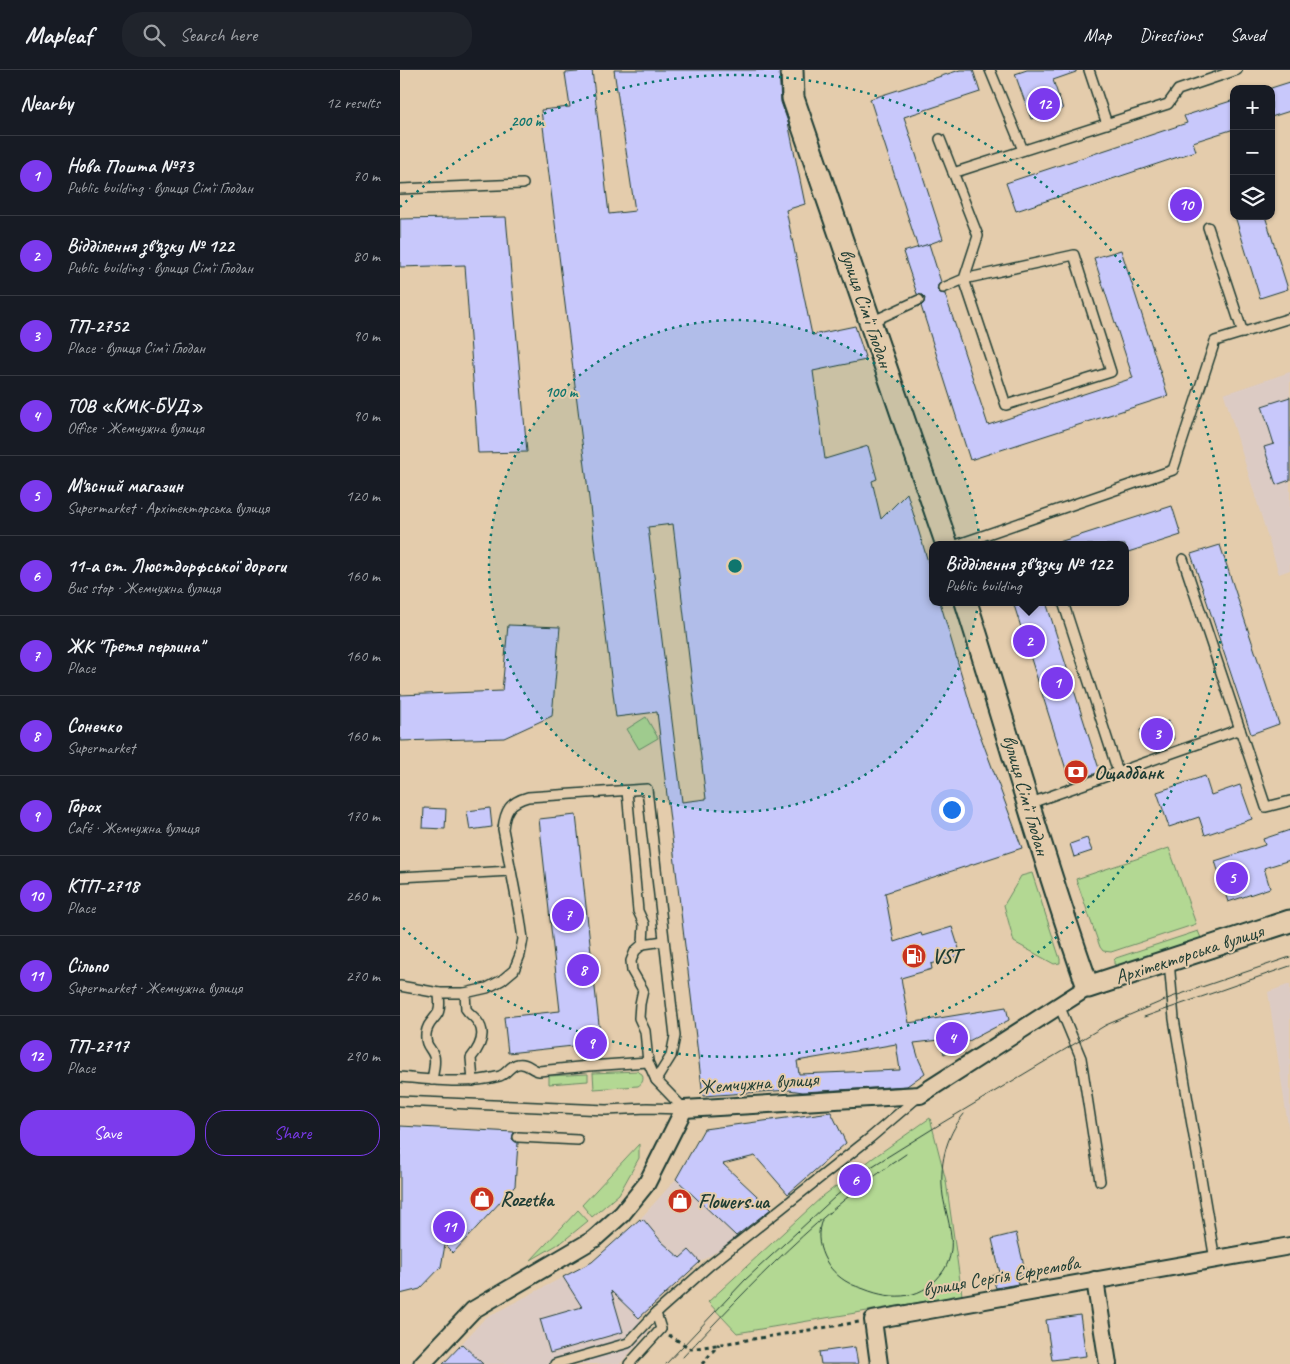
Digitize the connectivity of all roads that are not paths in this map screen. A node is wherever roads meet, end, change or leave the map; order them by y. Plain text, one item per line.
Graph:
1 (792, 70) edge
2 (990, 70) edge
3 (1089, 70) edge
4 (1237, 70) edge
5 (1107, 124) junction
6 (940, 138) dead end
7 (1023, 150) junction
8 (953, 173) junction
9 (523, 184) dead end
10 (400, 189) edge
11 (1208, 227) dead end
12 (964, 279) junction
13 (944, 288) dead end
14 (919, 300) dead end
15 (1290, 318) edge
16 (871, 322) junction
17 (1243, 333) junction
18 (946, 541) edge
19 (968, 541) edge
20 (1184, 559) dead end
21 (967, 606) edge
22 (1064, 606) edge
23 (1240, 729) junction
24 (1118, 772) junction
25 (627, 791) junction
26 (1290, 801) edge
27 (1028, 804) junction
28 (511, 871) junction
29 (400, 877) edge
30 (1290, 921) edge
31 (664, 941) junction
32 (642, 944) junction
33 (1169, 961) junction
34 (400, 986) edge
35 (1088, 987) junction
36 (439, 993) junction
37 (465, 993) junction
38 (1059, 1005) junction
39 (648, 1062) junction
40 (400, 1077) edge
41 (432, 1080) junction
42 (656, 1080) junction
43 (473, 1081) junction
44 (920, 1095) junction
45 (400, 1101) edge
46 (684, 1109) junction
47 (518, 1137) dead end
48 (578, 1140) dead end
49 (1100, 1180) dead end
50 (1290, 1246) edge
51 (1215, 1260) junction
52 (1095, 1280) junction
53 (656, 1313) junction
54 (422, 1364) edge
55 (555, 1364) edge
56 (629, 1364) edge
57 (879, 1364) edge
58 (1108, 1364) edge

1 - 16 street, вулиця Сім'ї Глодан
2 - 7 lane
3 - 5 lane
4 - 5 lane
5 - 7 lane
6 - 8 lane
7 - 8 lane
8 - 12 lane
9 - 10 lane
11 - 17 lane
12 - 12 lane
12 - 13 lane
14 - 16 lane
15 - 17 lane
16 - 18 street, вулиця Сім'ї Глодан
17 - 19 lane
20 - 23 lane
21 - 27 street, вулиця Сім'ї Глодан
22 - 24 lane
23 - 24 lane
23 - 26 lane
24 - 27 lane
25 - 28 lane
25 - 31 lane
25 - 32 lane
27 - 35 street, вулиця Сім'ї Глодан
28 - 29 lane
28 - 37 lane
30 - 33 street, Архітекторська вулиця
31 - 32 lane
31 - 42 lane
32 - 39 lane
33 - 35 street, Архітекторська вулиця
33 - 51 lane
34 - 36 lane
35 - 38 street, Жемчужна вулиця
36 - 37 lane
36 - 41 lane
37 - 43 lane
38 - 44 street, Жемчужна вулиця
38 - 49 lane
39 - 42 lane
39 - 43 lane
40 - 41 lane
41 - 43 lane
42 - 46 lane
44 - 46 street, Жемчужна вулиця
44 - 53 lane
45 - 46 lane
46 - 54 street, Жемчужна вулиця
47 - 48 lane
50 - 51 street, вулиця Сергія Єфремова
51 - 52 street, вулиця Сергія Єфремова
52 - 57 street, вулиця Сергія Єфремова
52 - 58 street
53 - 55 lane
53 - 56 lane

